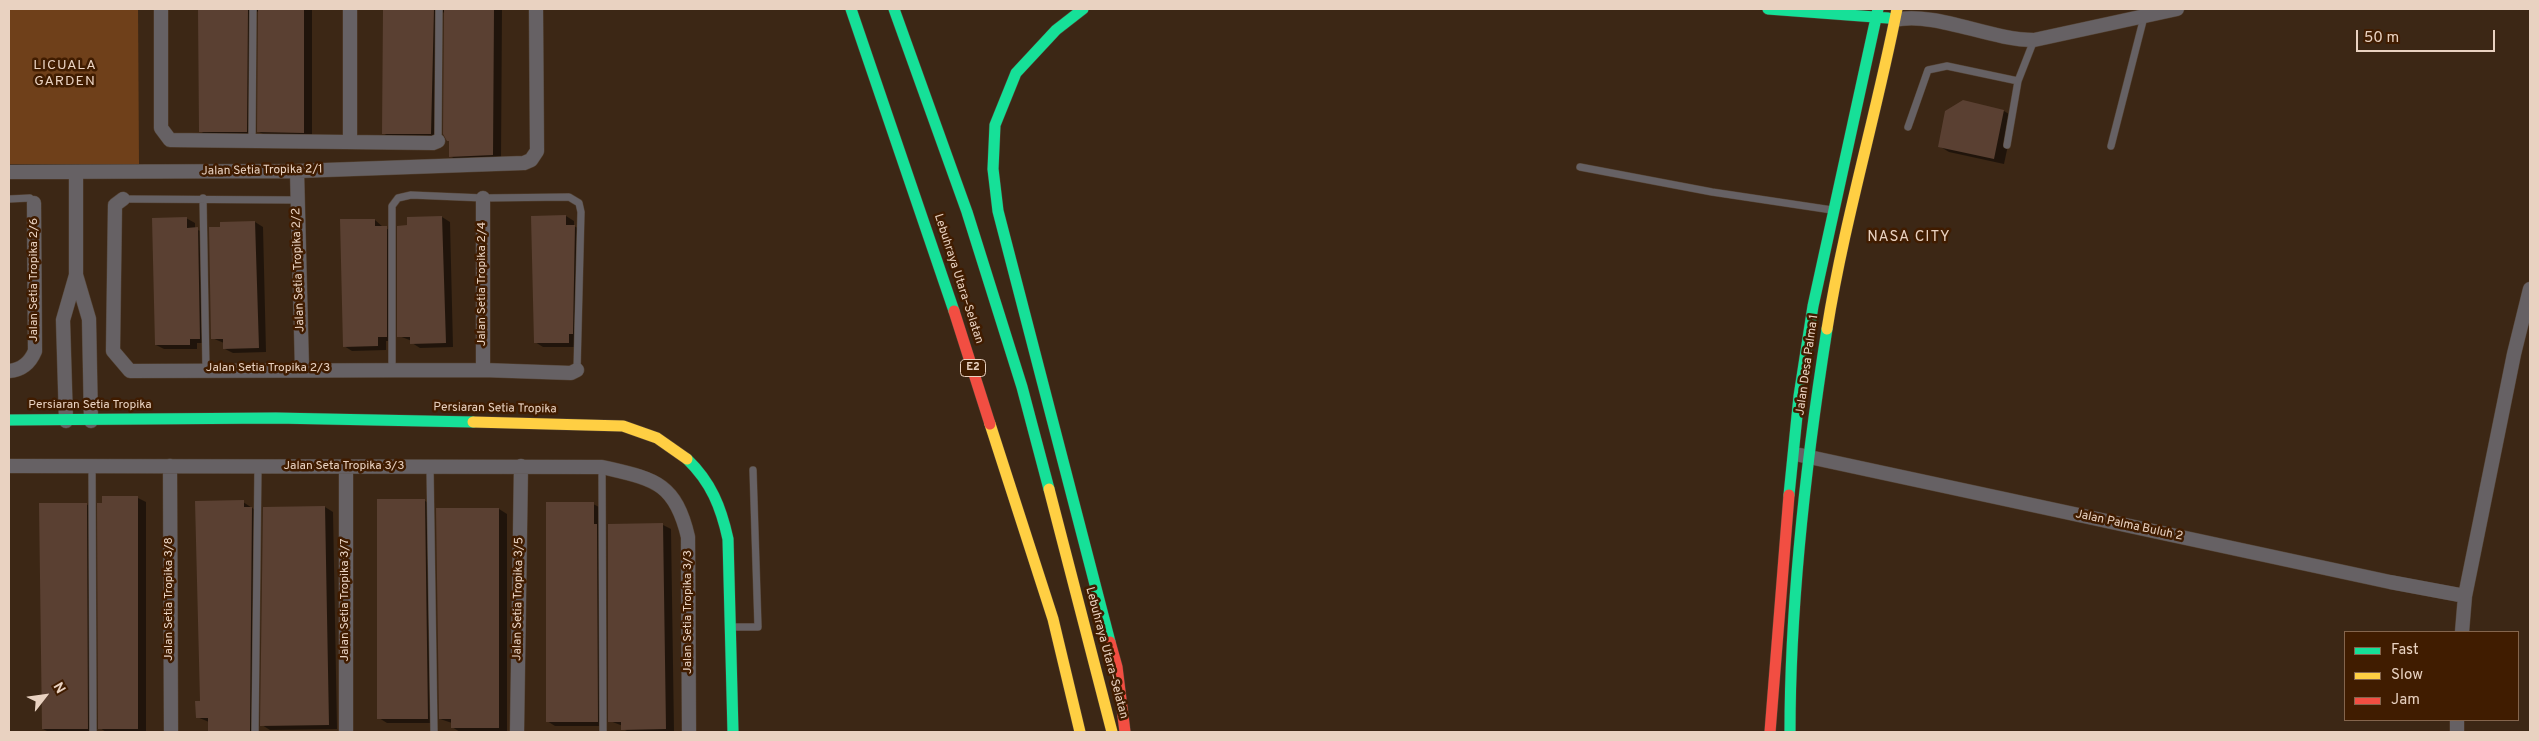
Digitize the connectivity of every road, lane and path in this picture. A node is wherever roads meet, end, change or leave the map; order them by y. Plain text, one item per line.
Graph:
1 (161, 9) edge
2 (253, 9) edge
3 (350, 9) edge
4 (439, 9) edge
5 (536, 9) edge
6 (851, 9) edge
7 (894, 9) edge
8 (1083, 9) edge
9 (1768, 9) edge
10 (2177, 9) edge
11 (1877, 12) edge
12 (1910, 12) edge
13 (1896, 14) edge
14 (2144, 16) junction
15 (2034, 40) junction
16 (2018, 81) junction
17 (1908, 127) dead end
18 (252, 141) junction
19 (438, 141) joint
20 (350, 142) junction
21 (2006, 145) dead end
22 (2111, 146) dead end
23 (1580, 167) dead end
24 (297, 171) junction
25 (9, 172) edge
26 (76, 172) junction
27 (9, 198) edge
28 (202, 198) junction
29 (483, 198) junction
30 (297, 200) junction
31 (119, 202) joint
32 (34, 203) joint
33 (1833, 210) junction
34 (76, 274) junction
35 (2530, 289) edge
36 (206, 369) junction
37 (302, 369) junction
38 (392, 370) junction
39 (483, 370) junction
40 (577, 370) joint
41 (9, 372) edge
42 (9, 420) edge
43 (66, 421) junction
44 (91, 421) junction
45 (1793, 454) junction
46 (1809, 457) junction
47 (9, 466) edge
48 (92, 466) junction
49 (170, 466) junction
50 (521, 466) junction
51 (258, 467) junction
52 (346, 467) junction
53 (430, 467) junction
54 (602, 467) junction
55 (753, 470) dead end
56 (672, 496) joint
57 (2465, 596) junction
58 (731, 627) junction
59 (2462, 631) edge
60 (93, 732) edge
61 (171, 732) edge
62 (255, 732) edge
63 (346, 732) edge
64 (434, 732) edge
65 (517, 732) edge
66 (603, 732) edge
67 (689, 732) edge
68 (733, 732) edge
69 (1080, 732) edge
70 (1112, 732) edge
71 (1125, 732) edge
72 (1770, 732) edge
73 (1790, 732) edge

1 - 18 street
2 - 18 lane
3 - 20 street
4 - 19 lane
5 - 24 street, Jalan Setia Tropika 2/1
6 - 69 main road, Lebuhraya Utara–Selatan / E2
7 - 70 main road, Lebuhraya Utara–Selatan
8 - 71 main road
9 - 11 main road
10 - 14 street
11 - 13 main road
11 - 33 main road, Jalan Desa Palma 1
12 - 13 street
12 - 15 street
13 - 46 main road, Jalan Desa Palma 1
14 - 15 street
14 - 22 lane
15 - 16 lane
16 - 17 lane
16 - 21 lane
18 - 20 street
19 - 20 street
23 - 33 lane
24 - 26 street, Jalan Setia Tropika 2/1
24 - 30 street, Jalan Setia Tropika 2/2
25 - 26 street, Jalan Setia Tropika 2/1
26 - 34 street
27 - 32 lane
28 - 30 lane
28 - 31 lane
28 - 36 lane
29 - 38 lane
29 - 39 street, Jalan Setia Tropika 2/4
29 - 40 lane
30 - 37 street, Jalan Setia Tropika 2/2
31 - 36 street, Jalan Setia Tropika 2/3
32 - 41 street, Jalan Setia Tropika 2/6
33 - 45 main road, Jalan Desa Palma 1
34 - 43 street
34 - 44 street
35 - 57 street
36 - 37 street, Jalan Setia Tropika 2/3
37 - 38 street, Jalan Setia Tropika 2/3
38 - 39 street, Jalan Setia Tropika 2/3
39 - 40 street, Jalan Setia Tropika 2/3
42 - 43 main road, Persiaran Setia Tropika
43 - 44 main road, Persiaran Setia Tropika
44 - 58 main road, Persiaran Setia Tropika
45 - 46 street, Jalan Palma Buluh 2
45 - 72 main road, Jalan Desa Palma 1
46 - 57 street, Jalan Palma Buluh 2
46 - 73 main road, Jalan Desa Palma 1
47 - 48 street, Jalan Seta Tropika 3/3
48 - 49 street, Jalan Seta Tropika 3/3
48 - 60 lane
49 - 51 street, Jalan Seta Tropika 3/3
49 - 61 street, Jalan Setia Tropika 3/8
50 - 53 street, Jalan Seta Tropika 3/3
50 - 54 street, Jalan Seta Tropika 3/3
50 - 65 street, Jalan Setia Tropika 3/5
51 - 52 street, Jalan Seta Tropika 3/3
51 - 62 lane
52 - 53 street, Jalan Seta Tropika 3/3
52 - 63 street, Jalan Setia Tropika 3/7
53 - 64 lane
54 - 56 street, Jalan Seta Tropika 3/3
54 - 66 lane
55 - 58 lane
56 - 67 street, Jalan Setia Tropika 3/3
57 - 59 street
58 - 68 main road, Persiaran Setia Tropika

